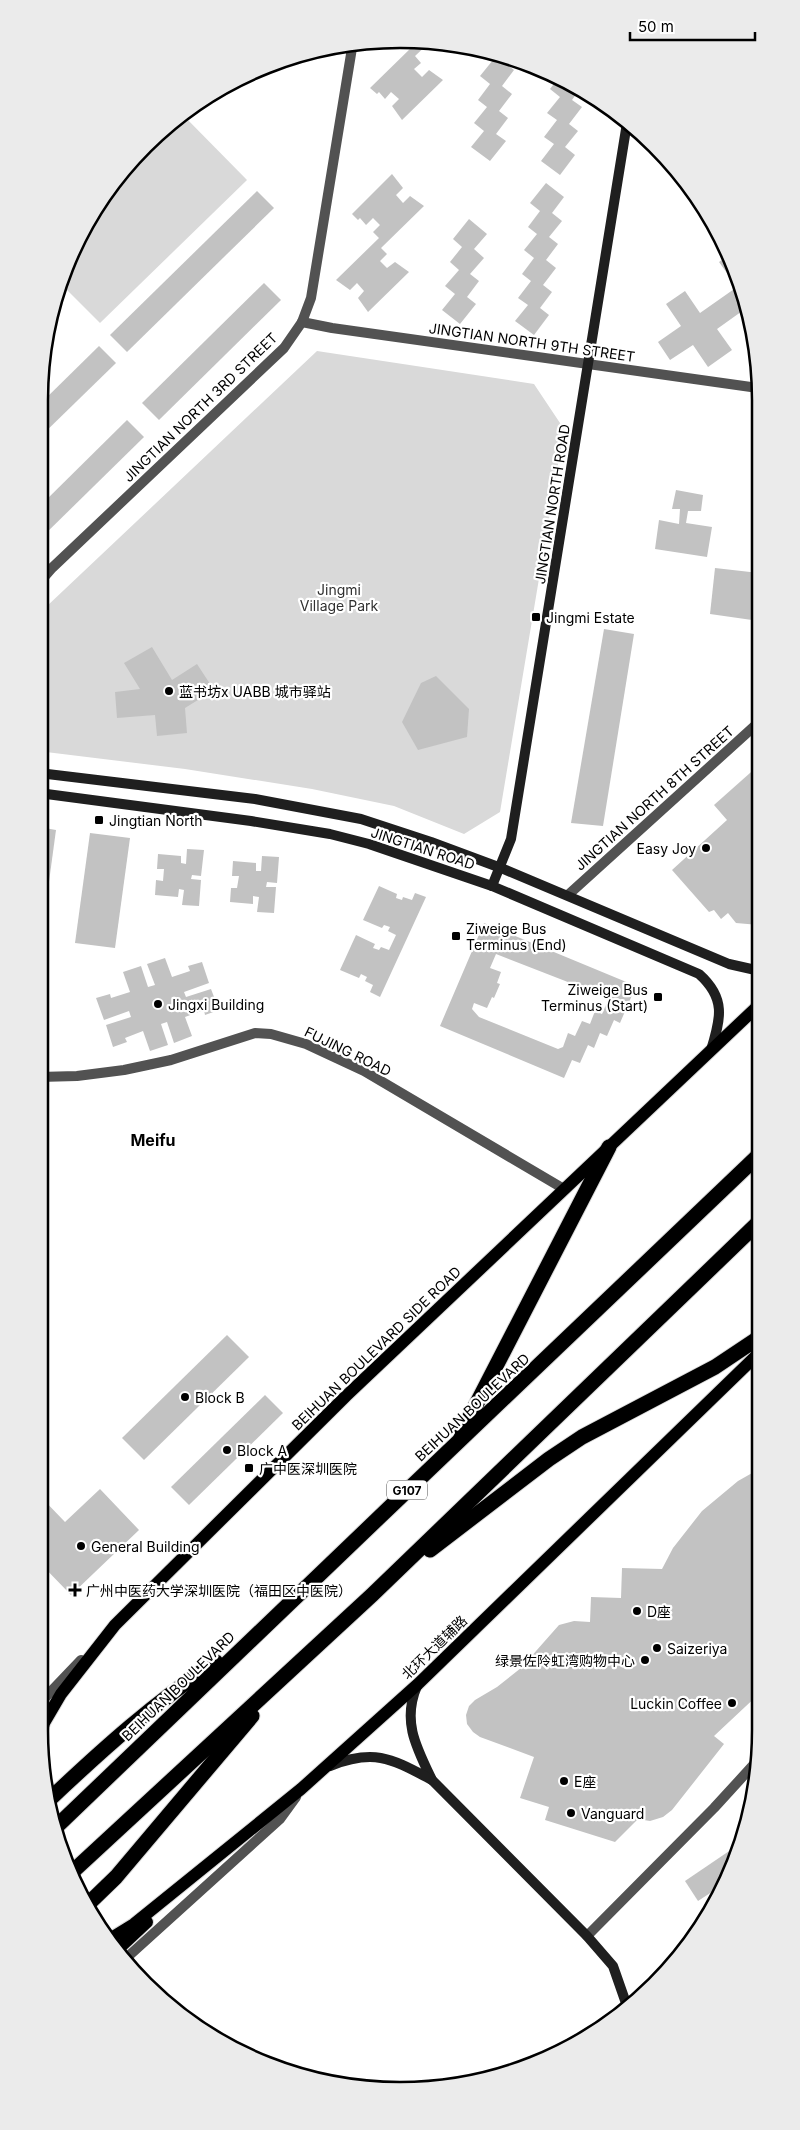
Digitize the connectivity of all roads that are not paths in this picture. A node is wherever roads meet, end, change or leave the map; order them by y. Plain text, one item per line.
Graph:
1 (351, 51) edge
2 (626, 130) edge
3 (302, 322) junction
4 (588, 364) junction
5 (752, 387) edge
6 (48, 573) edge
7 (752, 728) edge
8 (48, 774) edge
9 (48, 793) edge
10 (501, 868) junction
11 (492, 886) junction
12 (568, 895) junction
13 (752, 970) edge
14 (752, 1012) edge
15 (711, 1050) junction
16 (48, 1078) edge
17 (609, 1147) junction
18 (752, 1162) edge
19 (564, 1189) junction
20 (752, 1229) edge
21 (752, 1342) edge
22 (752, 1360) edge
23 (454, 1447) junction
24 (372, 1595) junction
25 (114, 1626) junction
26 (247, 1642) junction
27 (295, 1666) junction
28 (418, 1684) junction
29 (48, 1695) edge
30 (48, 1716) edge
31 (322, 1769) junction
32 (750, 1769) edge
33 (432, 1780) junction
34 (301, 1789) junction
35 (54, 1796) edge
36 (60, 1823) edge
37 (76, 1869) edge
38 (189, 1881) junction
39 (92, 1900) edge
40 (114, 1936) edge
41 (586, 1936) junction
42 (121, 1946) edge
43 (129, 1955) edge
44 (625, 2001) edge

1 - 3 street, JINGTIAN NORTH 3RD STREET
2 - 4 main road, JINGTIAN NORTH ROAD
3 - 4 street, JINGTIAN NORTH 9TH STREET
3 - 6 street, JINGTIAN NORTH 3RD STREET
4 - 5 street, JINGTIAN NORTH 9TH STREET
4 - 10 main road, JINGTIAN NORTH ROAD
7 - 12 street, JINGTIAN NORTH 8TH STREET
8 - 10 main road, JINGTIAN ROAD
9 - 11 main road, JINGTIAN ROAD
10 - 11 main road, JINGTIAN NORTH ROAD
10 - 12 main road, JINGTIAN ROAD
11 - 15 main road, JINGTIAN ROAD
12 - 13 main road, JINGTIAN ROAD
14 - 15 main road, BEIHUAN BOULEVARD SIDE ROAD
15 - 17 main road, BEIHUAN BOULEVARD SIDE ROAD
16 - 19 street, FUJING ROAD
17 - 19 main road, BEIHUAN BOULEVARD SIDE ROAD
17 - 23 highway
18 - 23 highway, BEIHUAN BOULEVARD / G107
19 - 25 main road, BEIHUAN BOULEVARD SIDE ROAD
20 - 24 highway
21 - 24 highway
22 - 28 main road, 北环大道辅路
23 - 26 highway, BEIHUAN BOULEVARD / G107
24 - 27 highway
25 - 29 street
25 - 30 main road, BEIHUAN BOULEVARD SIDE ROAD
26 - 35 highway
26 - 36 highway, BEIHUAN BOULEVARD / G107
27 - 37 highway
27 - 39 highway
28 - 31 main road, 北环大道辅路
28 - 33 main road
31 - 33 main road
31 - 34 main road, 北环大道辅路
32 - 41 street
33 - 41 main road
34 - 38 main road, 北环大道辅路
34 - 43 street
38 - 40 main road, 北环大道辅路
38 - 42 main road
41 - 44 main road

